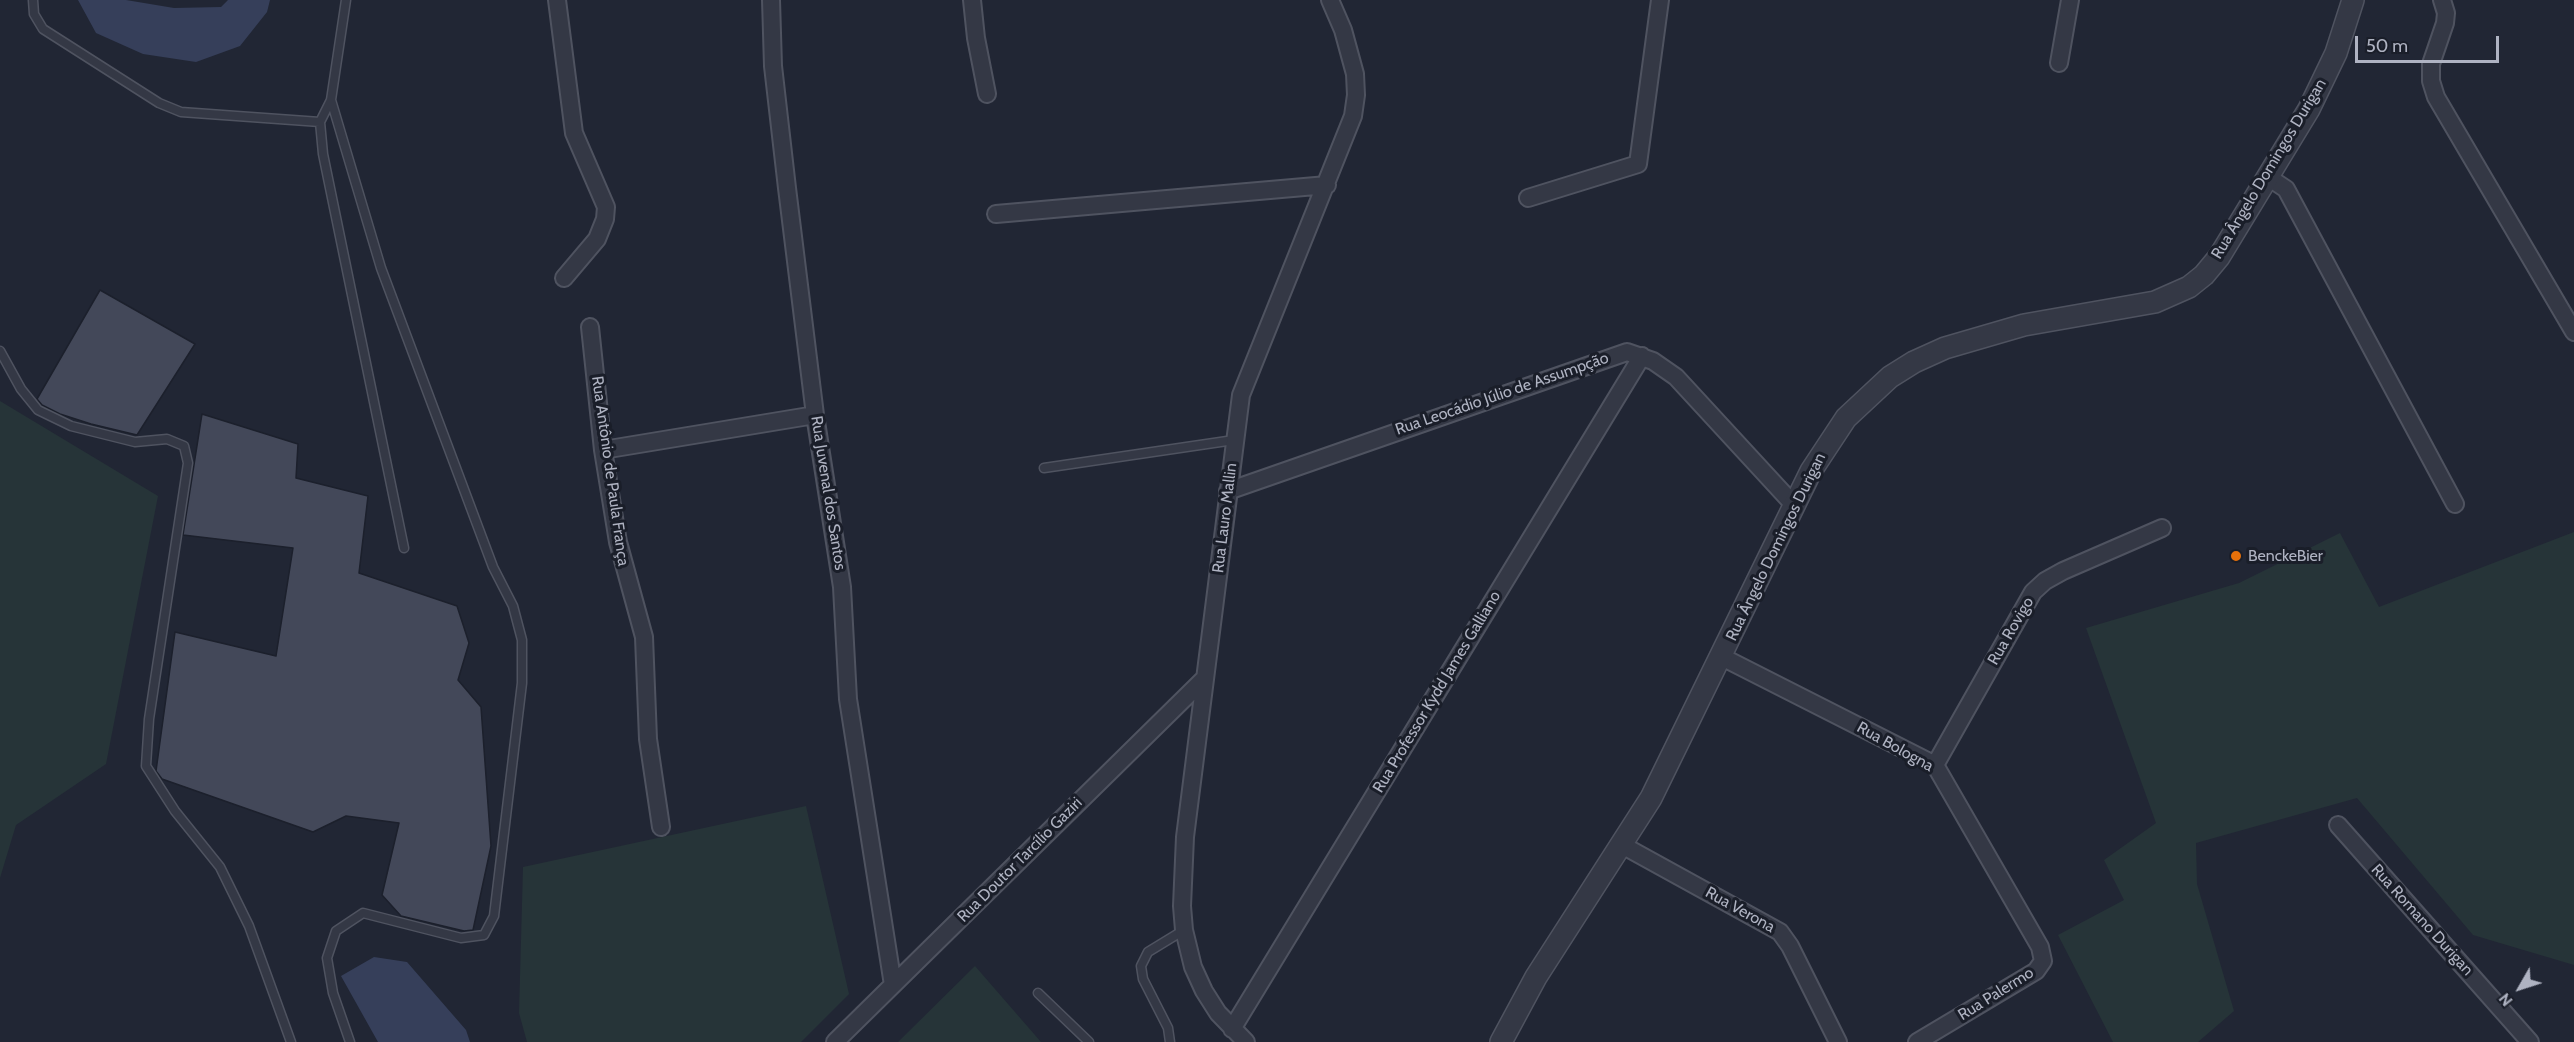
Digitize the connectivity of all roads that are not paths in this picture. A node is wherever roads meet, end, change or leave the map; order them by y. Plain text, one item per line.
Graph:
1 (33, 0) edge
2 (346, 0) edge
3 (558, 0) edge
4 (771, 0) edge
5 (972, 0) edge
6 (1330, 0) edge
7 (1660, 0) edge
8 (2070, 0) edge
9 (2353, 0) edge
10 (2442, 0) edge
11 (2059, 63) dead end
12 (987, 94) dead end
13 (331, 100) junction
14 (320, 122) junction
15 (2268, 177) junction
16 (1327, 185) junction
17 (1528, 198) dead end
18 (996, 214) dead end
19 (564, 278) dead end
20 (590, 327) dead end
21 (2574, 332) edge
22 (0, 351) edge
23 (1642, 356) junction
24 (815, 415) junction
25 (1234, 440) junction
26 (603, 450) junction
27 (1044, 468) dead end
28 (1228, 491) junction
29 (2455, 504) dead end
30 (1794, 505) junction
31 (2162, 528) dead end
32 (404, 548) dead end
33 (1722, 657) junction
34 (1205, 678) junction
35 (1935, 765) junction
36 (2338, 825) dead end
37 (661, 828) dead end
38 (1622, 845) junction
39 (1185, 930) junction
40 (2043, 961) joint
41 (894, 985) junction
42 (1038, 993) dead end
43 (1232, 1029) junction
44 (291, 1042) edge
45 (350, 1042) edge
46 (835, 1042) edge
47 (1089, 1042) edge
48 (1170, 1042) edge
49 (1246, 1042) edge
50 (1501, 1042) edge
51 (1838, 1042) edge
52 (1917, 1042) edge
53 (2530, 1042) edge

1 - 14 lane
2 - 13 lane
3 - 19 street
4 - 24 street, Rua Juvenal dos Santos
5 - 12 street
6 - 16 street, Rua Lauro Mallin
7 - 17 street
8 - 11 street
9 - 15 street, Rua Ângelo Domingos Durigan
10 - 21 street
13 - 14 lane
13 - 45 lane
14 - 32 lane
15 - 29 street
15 - 30 street, Rua Ângelo Domingos Durigan
16 - 18 street
16 - 25 street, Rua Lauro Mallin
20 - 26 street, Rua Antônio de Paula França
22 - 44 lane
23 - 28 street, Rua Leocádio Júlio de Assumpção
23 - 30 street, Rua Leocádio Júlio de Assumpção
23 - 43 street, Rua Professor Kydd James Galliano
24 - 26 street
24 - 41 street, Rua Juvenal dos Santos
25 - 27 lane
25 - 28 street, Rua Lauro Mallin
26 - 37 street, Rua Antônio de Paula França
28 - 34 street, Rua Lauro Mallin
30 - 33 street, Rua Ângelo Domingos Durigan
31 - 35 street, Rua Rovigo
33 - 35 street, Rua Bologna
33 - 38 street, Rua Ângelo Domingos Durigan
34 - 39 street, Rua Lauro Mallin
34 - 41 street, Rua Doutor Tarcílio Gaziri
35 - 40 street, Rua Bologna
36 - 53 street, Rua Romano Durigan
38 - 50 street, Rua Ângelo Domingos Durigan
38 - 51 street, Rua Verona
39 - 43 street, Rua Lauro Mallin
39 - 48 lane
40 - 52 street, Rua Palermo
41 - 46 street, Rua Doutor Tarcílio Gaziri
42 - 47 lane
43 - 49 street, Rua Lauro Mallin

